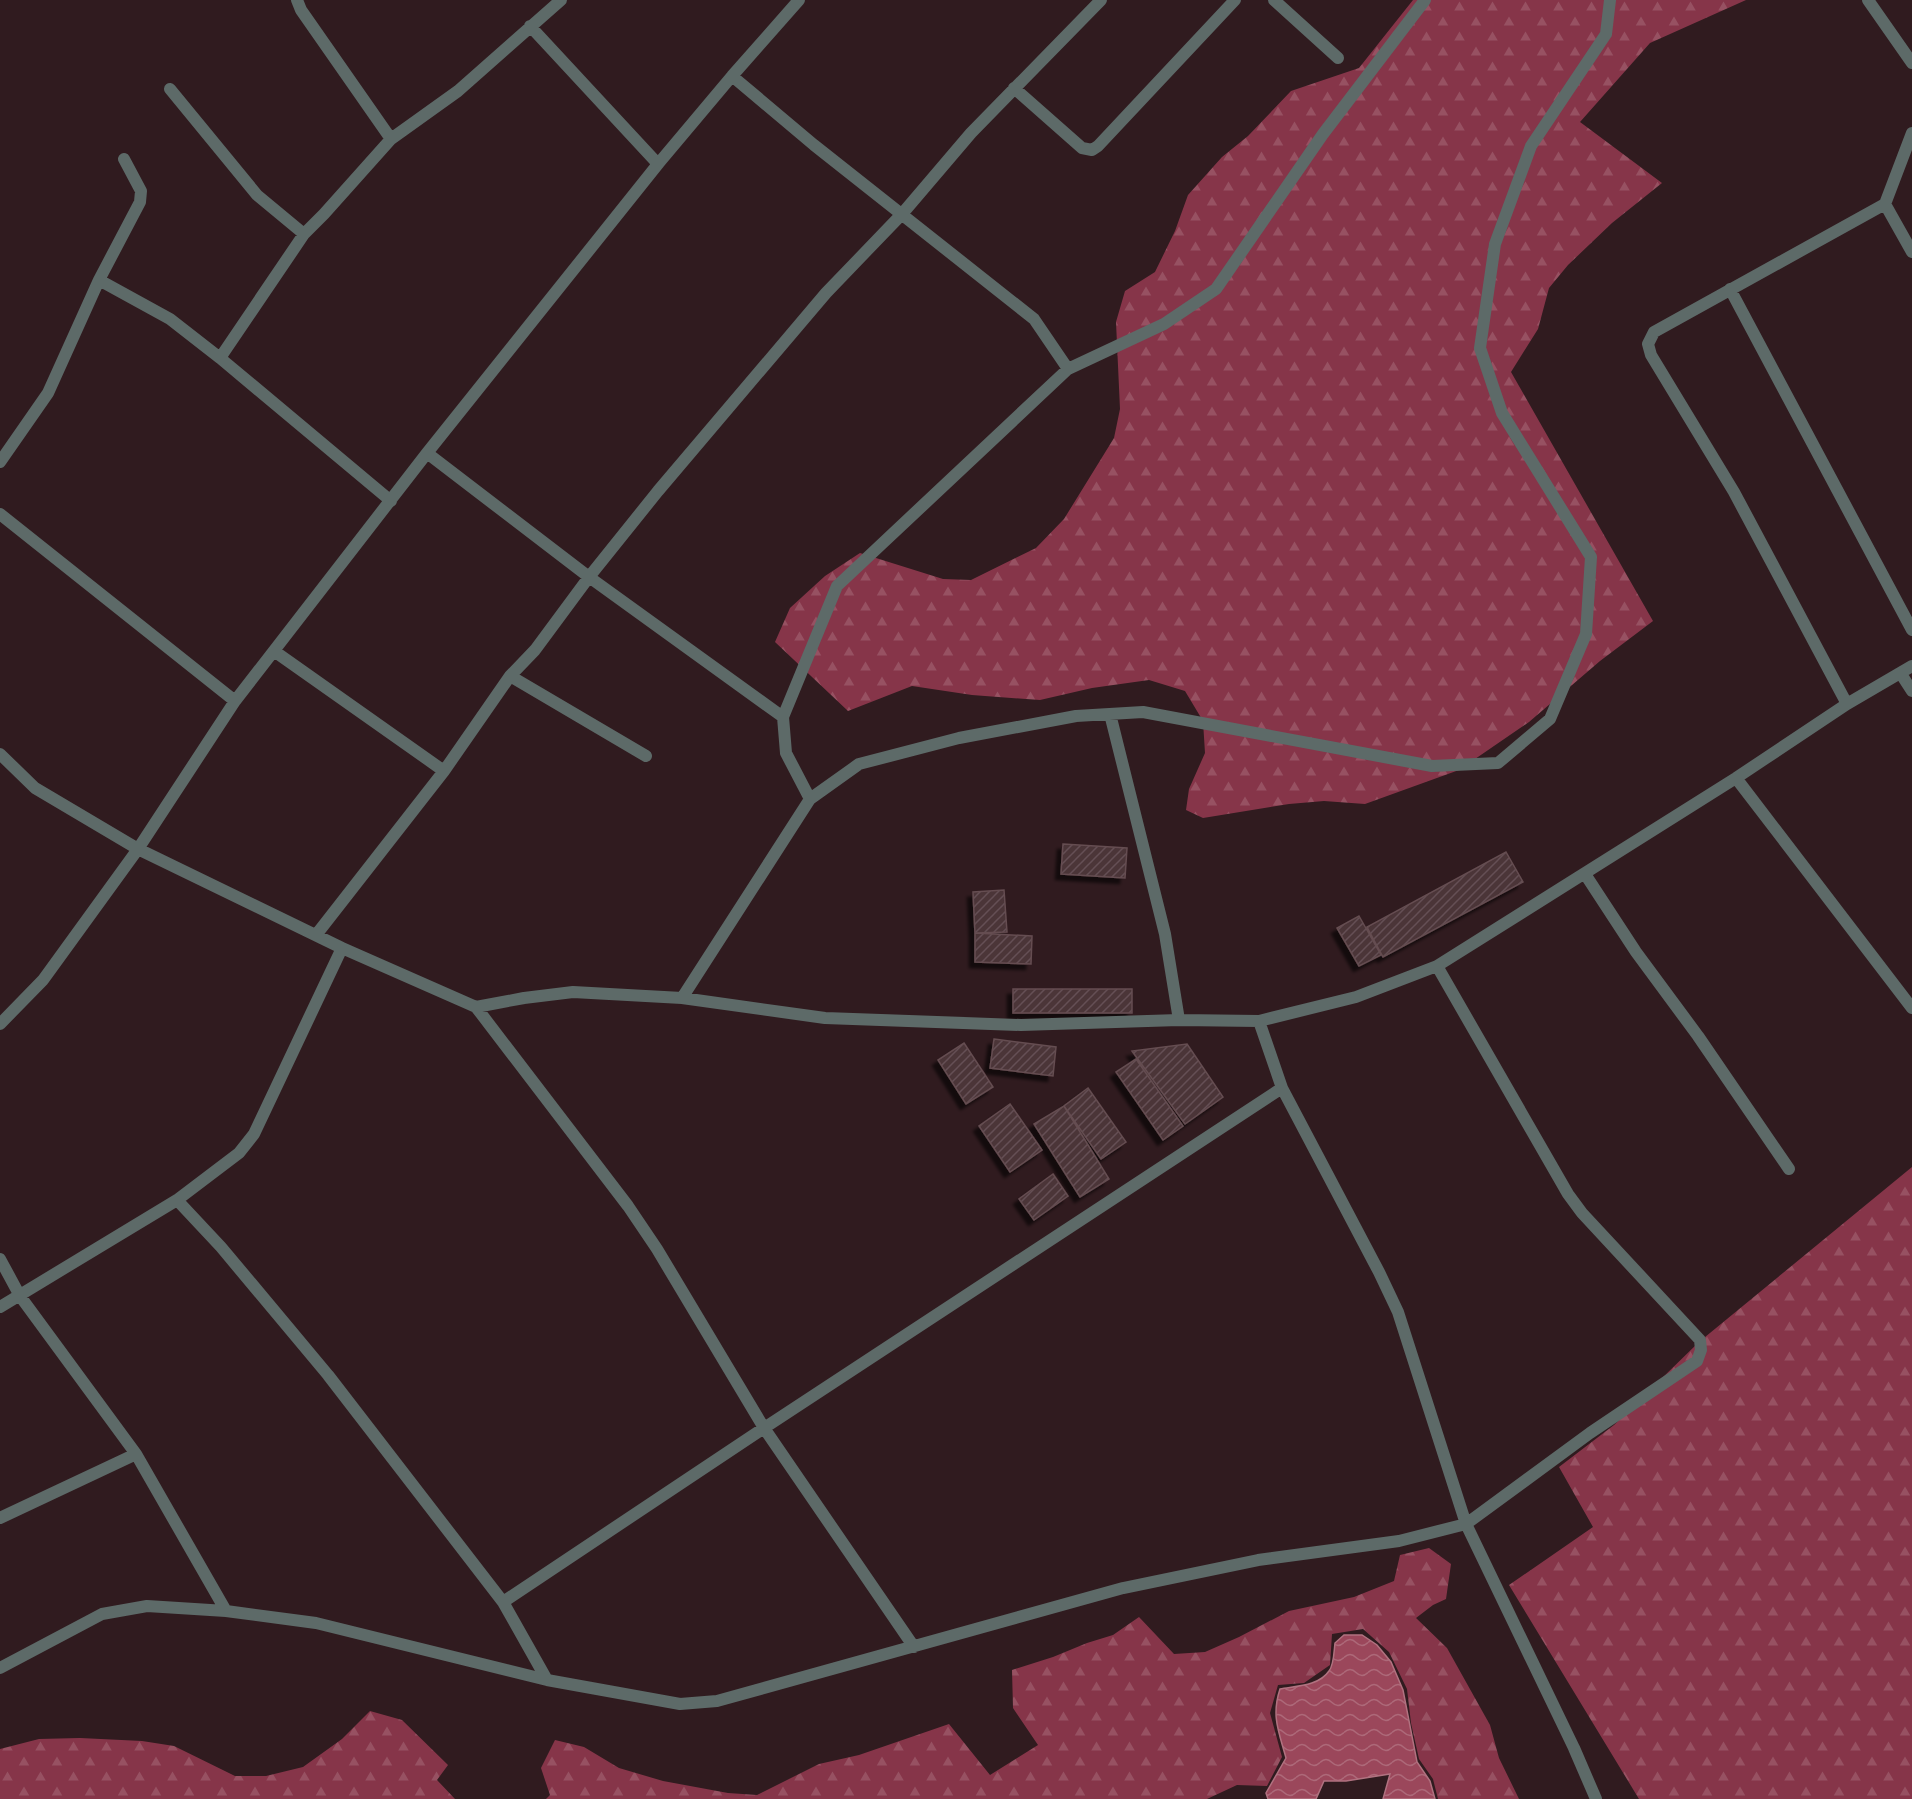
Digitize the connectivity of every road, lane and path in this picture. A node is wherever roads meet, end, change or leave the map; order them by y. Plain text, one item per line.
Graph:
1 (297, 0) edge
2 (561, 0) edge
3 (799, 0) edge
4 (1101, 0) edge
5 (1235, 0) edge
6 (1274, 0) edge
7 (1425, 0) edge
8 (1610, 0) edge
9 (1868, 0) edge
10 (530, 26) junction
11 (1338, 58) dead end
12 (1912, 63) edge
13 (732, 76) junction
14 (170, 88) dead end
15 (1014, 88) junction
16 (1912, 134) edge
17 (391, 139) junction
18 (124, 159) dead end
19 (658, 164) junction
20 (1884, 204) junction
21 (902, 214) junction
22 (304, 234) junction
23 (1912, 252) edge
24 (99, 280) junction
25 (1731, 289) junction
26 (220, 358) junction
27 (1068, 369) junction
28 (427, 453) junction
29 (0, 462) edge
30 (391, 501) junction
31 (0, 513) edge
32 (589, 577) junction
33 (1912, 630) edge
34 (274, 651) junction
35 (1912, 666) edge
36 (1900, 674) junction
37 (510, 676) junction
38 (1912, 691) edge
39 (235, 701) junction
40 (1847, 704) junction
41 (1110, 714) junction
42 (783, 717) junction
43 (0, 754) edge
44 (646, 756) dead end
45 (444, 771) junction
46 (1736, 778) junction
47 (810, 800) junction
48 (138, 849) junction
49 (1585, 874) junction
50 (316, 935) junction
51 (342, 948) junction
52 (1437, 966) junction
53 (682, 998) junction
54 (476, 1007) junction
55 (1912, 1008) edge
56 (1179, 1020) junction
57 (1259, 1021) junction
58 (0, 1024) edge
59 (1282, 1088) junction
60 (1789, 1169) dead end
61 (177, 1200) junction
62 (0, 1259) edge
63 (20, 1296) junction
64 (0, 1307) edge
65 (764, 1428) junction
66 (136, 1454) junction
67 (0, 1518) edge
68 (1466, 1524) junction
69 (503, 1602) junction
70 (226, 1611) junction
71 (914, 1647) junction
72 (0, 1668) edge
73 (547, 1680) junction
74 (1596, 1799) edge

1 - 17 street
2 - 10 street
3 - 13 street
4 - 15 street
5 - 15 street
6 - 11 street
7 - 27 street
8 - 41 street
9 - 12 street
10 - 17 street
10 - 19 street
13 - 19 street
13 - 21 street
14 - 22 street
15 - 21 street
16 - 20 street
17 - 22 street
18 - 24 street
19 - 28 street
20 - 23 street
20 - 25 street
21 - 27 street
21 - 32 street
22 - 26 street
24 - 26 street
24 - 29 street
25 - 33 street
25 - 40 street
26 - 30 street
27 - 42 street
28 - 30 street
28 - 32 street
30 - 34 street
31 - 39 street
32 - 37 street
32 - 42 street
34 - 39 street
34 - 45 street
35 - 36 street
36 - 38 street
36 - 40 street
37 - 44 street
37 - 45 street
39 - 48 street
40 - 46 street
41 - 47 street
41 - 56 street
42 - 47 street
43 - 48 street
45 - 50 street
46 - 49 street
46 - 55 street
47 - 53 street
48 - 50 street
48 - 58 street
49 - 52 street
49 - 60 street
50 - 51 street
51 - 54 street
51 - 61 street
52 - 57 street
52 - 68 street
53 - 54 street
53 - 56 street
54 - 65 street
56 - 57 street
57 - 59 street
59 - 65 street
59 - 68 street
61 - 63 street
61 - 69 street
62 - 63 street
63 - 64 street
63 - 66 street
65 - 69 street
65 - 71 street
66 - 67 street
66 - 70 street
68 - 71 street
68 - 74 street
69 - 73 street
70 - 72 street
70 - 73 street
71 - 73 street

